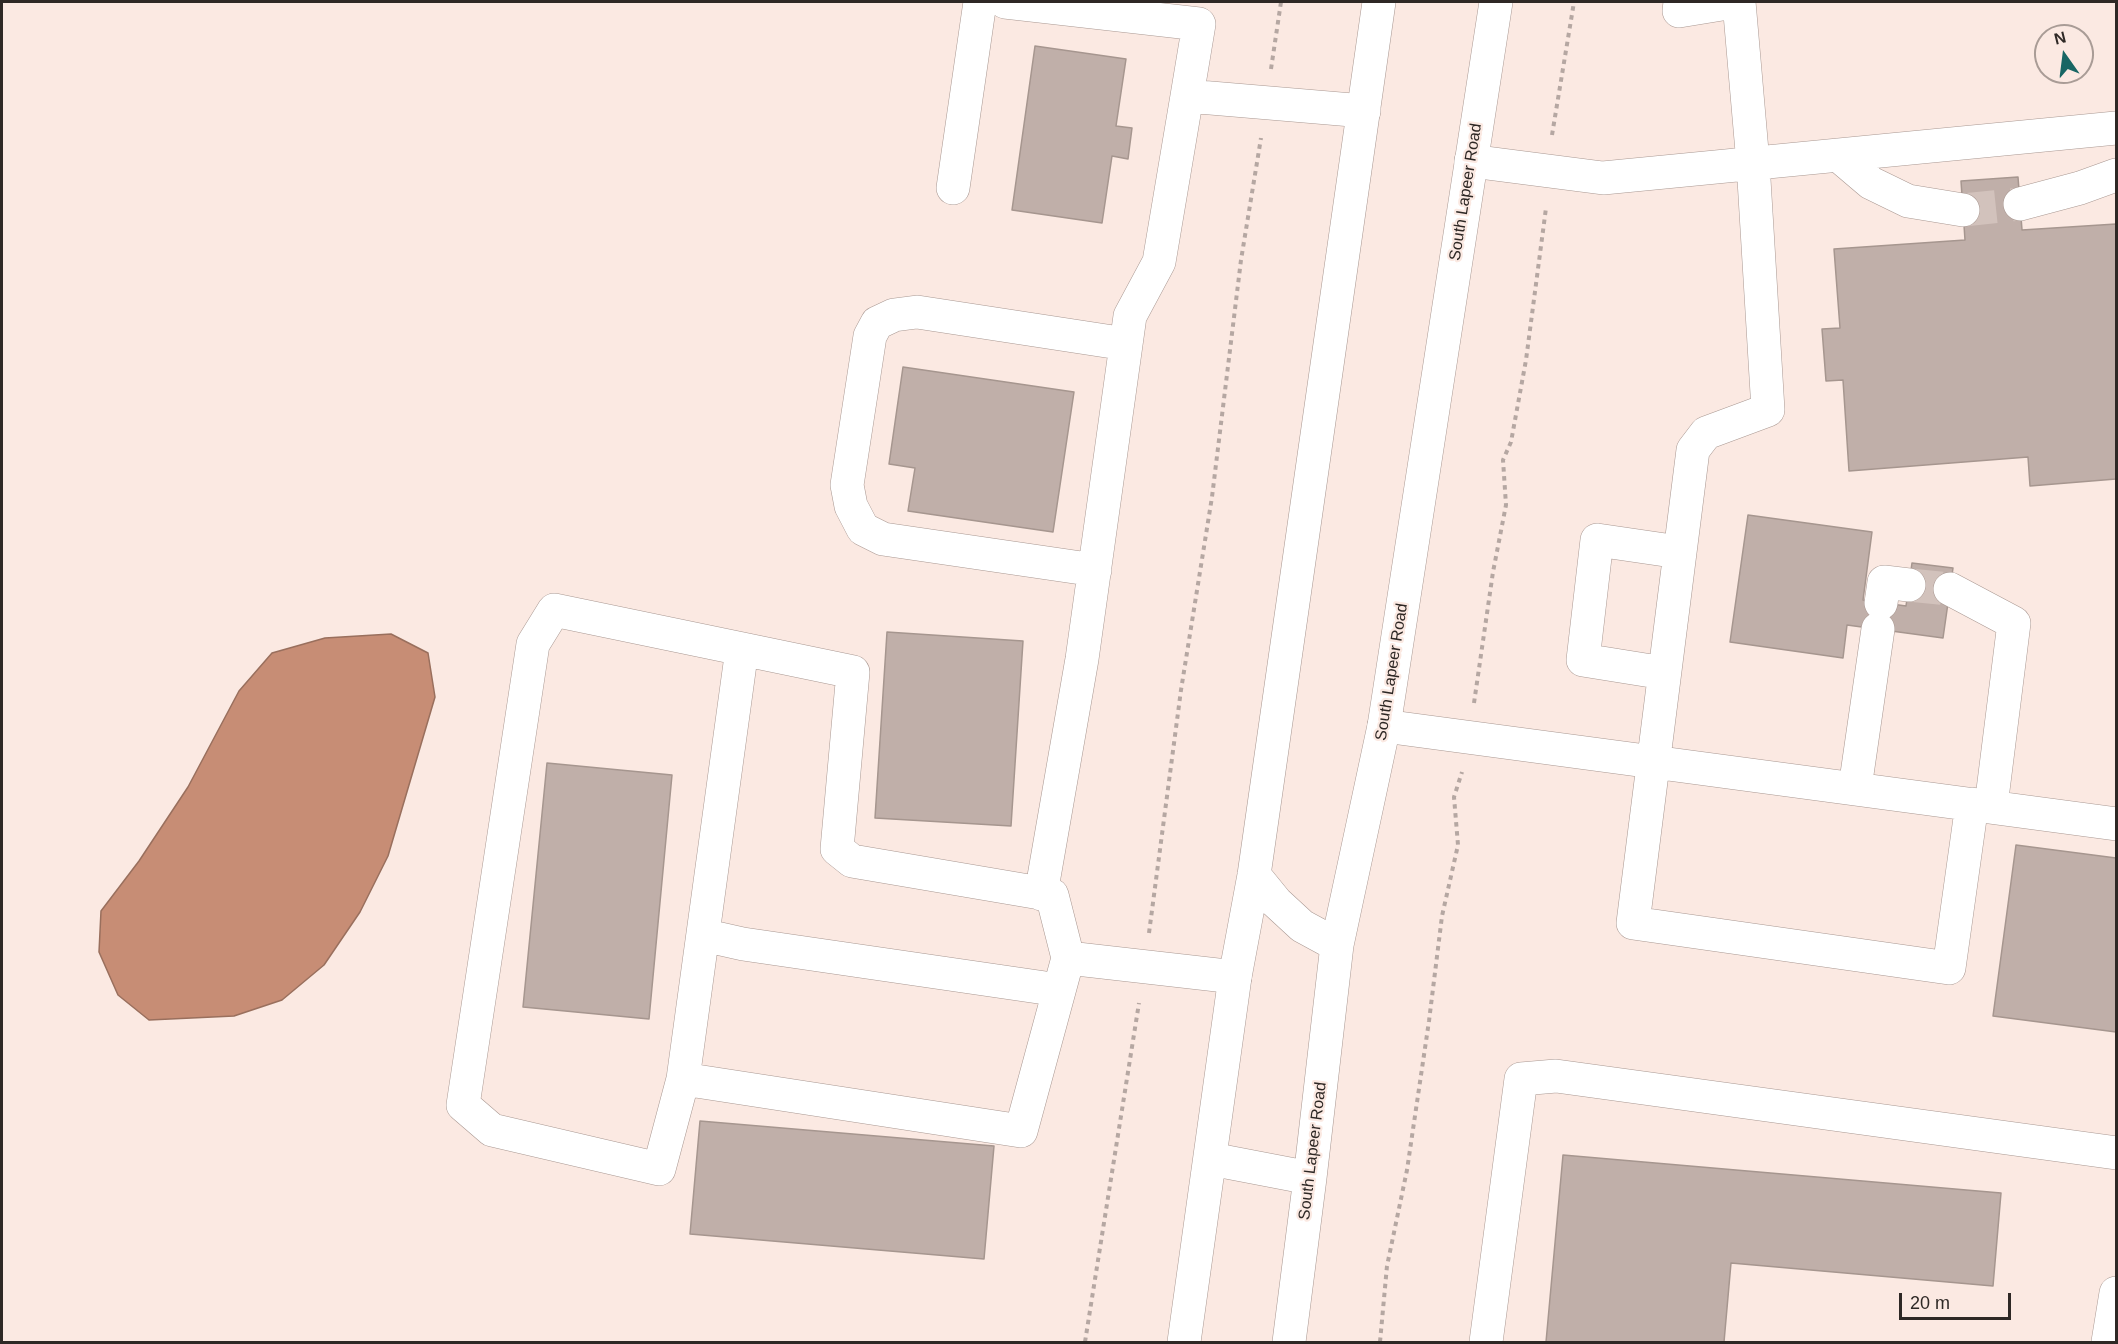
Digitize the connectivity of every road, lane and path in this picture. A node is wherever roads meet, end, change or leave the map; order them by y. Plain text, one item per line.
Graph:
1 (980, 2) edge
2 (1005, 2) edge
3 (1281, 2) edge
4 (1379, 2) edge
5 (1496, 2) edge
6 (1574, 2) edge
7 (1680, 2) edge
8 (1734, 2) edge
9 (1740, 2) edge
10 (1187, 96) junction
11 (1267, 103) junction
12 (1364, 111) junction
13 (2116, 128) edge
14 (1838, 155) junction
15 (1471, 161) junction
16 (1753, 163) junction
17 (1550, 171) junction
18 (2116, 175) edge
19 (953, 188) dead end
20 (2020, 204) tunnel mouth
21 (1963, 210) tunnel mouth
22 (1126, 344) junction
23 (1679, 552) junction
24 (1095, 570) junction
25 (1909, 585) tunnel mouth
26 (1950, 590) tunnel mouth
27 (742, 649) junction
28 (1664, 673) junction
29 (1384, 726) junction
30 (1468, 736) junction
31 (1652, 760) junction
32 (1855, 788) junction
33 (1982, 805) junction
34 (2116, 824) edge
35 (1254, 875) junction
36 (1041, 894) junction
37 (703, 935) junction
38 (1337, 945) junction
39 (1068, 958) junction
40 (1145, 967) junction
41 (1235, 977) junction
42 (1059, 990) junction
43 (683, 1079) junction
44 (2116, 1153) edge
45 (1211, 1159) junction
46 (1310, 1178) junction
47 (2116, 1293) edge
48 (1085, 1342) edge
49 (1184, 1342) edge
50 (1289, 1342) edge
51 (1380, 1342) edge
52 (1486, 1342) edge
53 (2108, 1342) edge

1 - 19 main road
2 - 10 main road
3 - 11 path
4 - 12 main road
5 - 15 main road, South Lapeer Road
6 - 17 path
7 - 8 main road
9 - 16 main road
10 - 11 main road
10 - 22 main road
11 - 12 main road
11 - 40 path
12 - 35 main road
13 - 14 main road
14 - 16 main road
14 - 21 main road
15 - 17 main road
15 - 29 main road, South Lapeer Road
16 - 17 main road
16 - 23 main road
17 - 30 path
18 - 20 main road
22 - 24 main road
22 - 24 main road
23 - 28 main road
23 - 28 main road
24 - 36 main road
25 - 32 main road
26 - 33 main road
27 - 36 main road
27 - 37 main road
27 - 43 main road
28 - 31 main road
29 - 30 main road
29 - 38 main road, South Lapeer Road
30 - 31 main road
30 - 51 path
31 - 32 main road
31 - 33 main road
32 - 33 main road
33 - 34 main road
35 - 38 main road
35 - 41 main road
36 - 39 main road
37 - 42 main road
37 - 43 main road
38 - 46 main road, South Lapeer Road
39 - 40 main road
39 - 42 main road
40 - 41 main road
40 - 48 path
41 - 45 main road
42 - 43 main road
44 - 52 main road
45 - 46 main road
45 - 49 main road
46 - 50 main road, South Lapeer Road
47 - 53 main road

